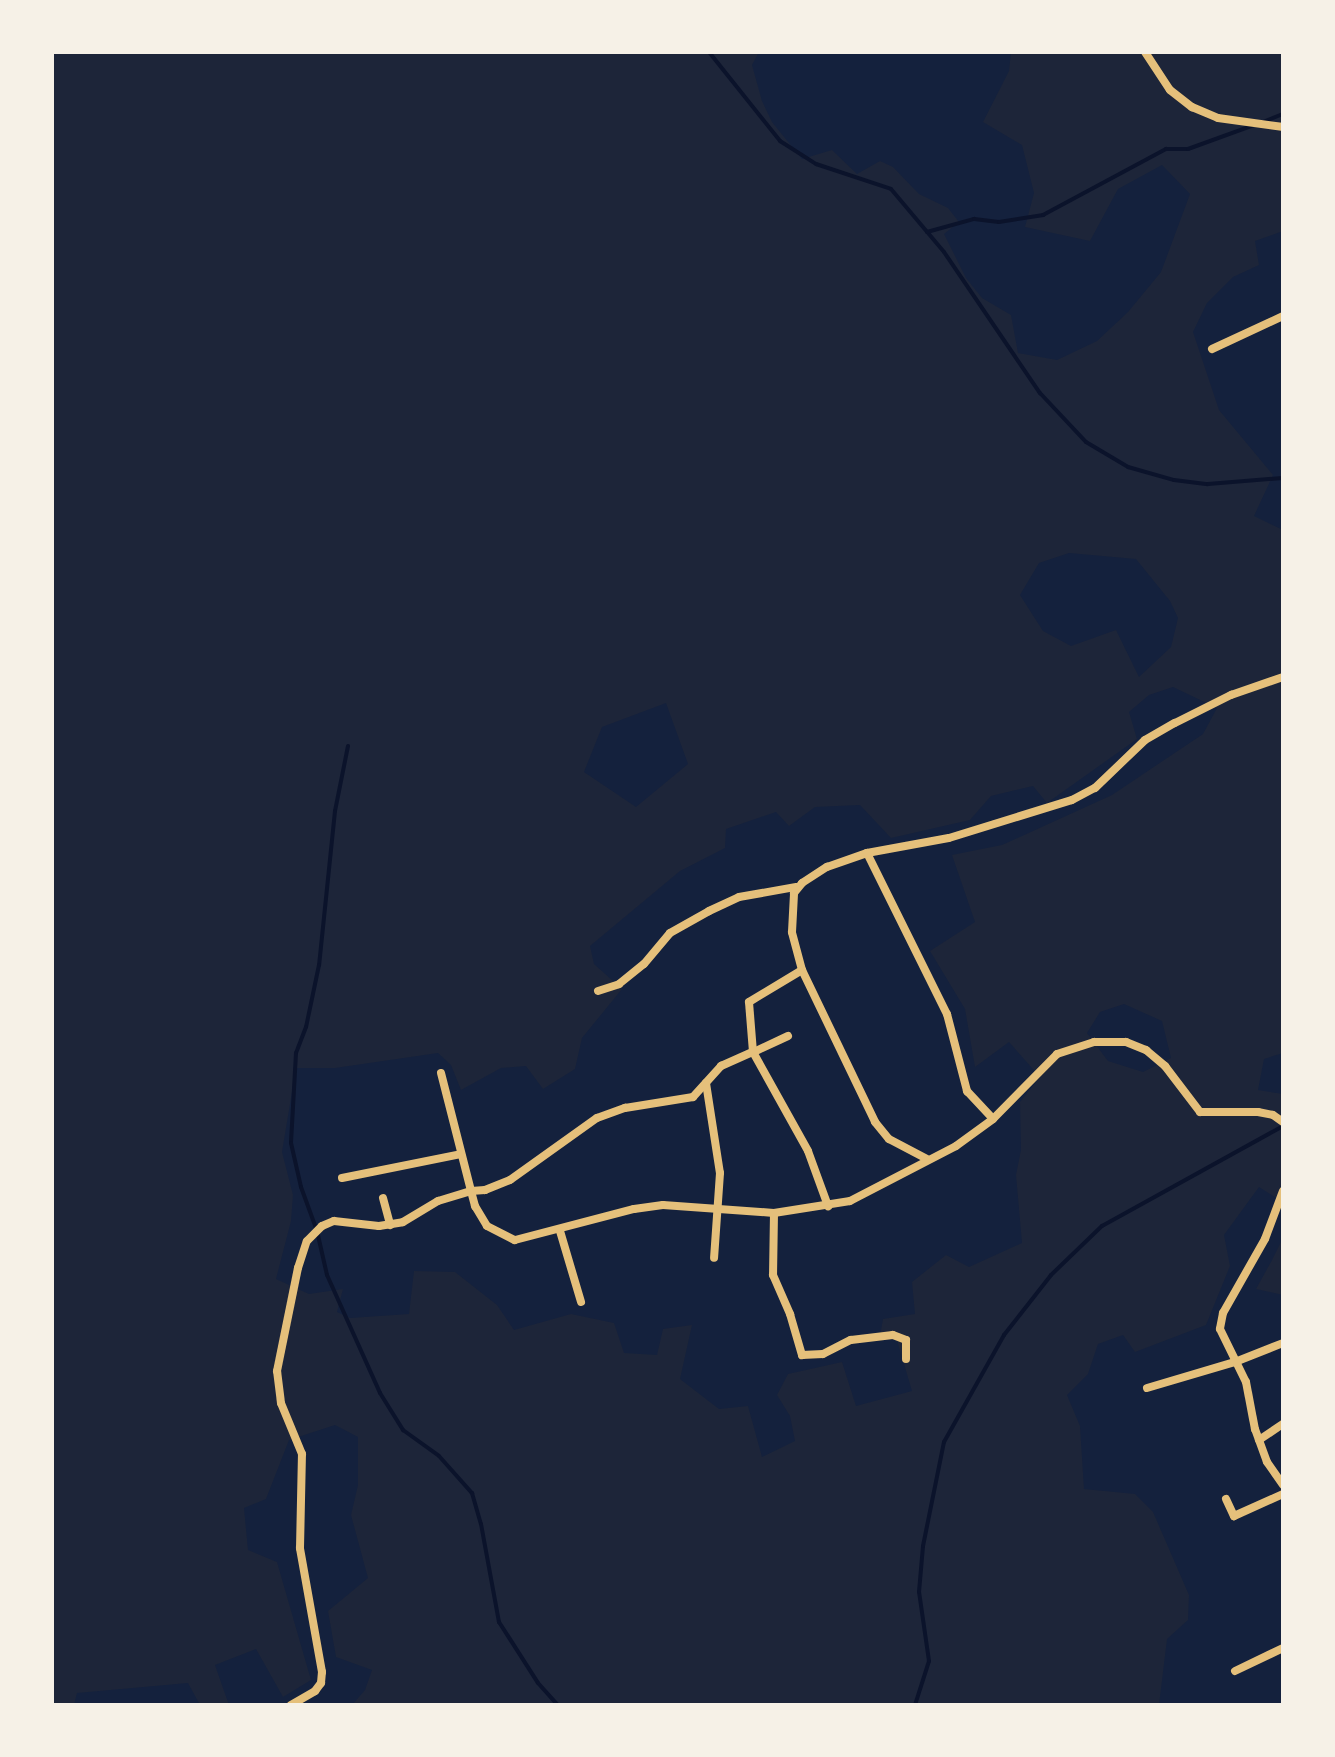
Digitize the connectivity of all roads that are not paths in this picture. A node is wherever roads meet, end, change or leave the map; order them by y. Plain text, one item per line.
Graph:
1 (1145, 52) edge
2 (1283, 127) edge
3 (1283, 316) edge
4 (1212, 349) dead end
5 (1283, 677) edge
6 (867, 853) junction
7 (796, 887) junction
8 (802, 970) junction
9 (598, 991) dead end
10 (788, 1036) dead end
11 (753, 1052) junction
12 (441, 1073) dead end
13 (706, 1082) junction
14 (993, 1119) junction
15 (1283, 1122) edge
16 (461, 1154) junction
17 (927, 1159) junction
18 (342, 1178) dead end
19 (471, 1191) junction
20 (1283, 1191) edge
21 (383, 1198) dead end
22 (828, 1206) junction
23 (716, 1208) junction
24 (774, 1213) junction
25 (390, 1225) junction
26 (560, 1231) junction
27 (714, 1258) dead end
28 (581, 1302) dead end
29 (1283, 1343) edge
30 (906, 1359) dead end
31 (1235, 1362) junction
32 (1147, 1388) dead end
33 (1283, 1424) edge
34 (1259, 1440) junction
35 (1283, 1485) edge
36 (1283, 1494) edge
37 (1226, 1499) dead end
38 (1283, 1648) edge
39 (1235, 1671) dead end
40 (291, 1705) edge

1 - 2 street
3 - 4 street
5 - 6 street
6 - 7 street
6 - 14 street
7 - 8 street
7 - 9 street
8 - 11 street
8 - 17 street
10 - 11 street
11 - 13 street
11 - 22 street
12 - 16 street
13 - 19 street
13 - 23 street
14 - 15 street
14 - 17 street
16 - 18 street
16 - 19 street
17 - 22 street
19 - 25 street
19 - 26 street
20 - 31 street
21 - 25 street
22 - 24 street
23 - 24 street
23 - 26 street
23 - 27 street
24 - 30 street
25 - 40 street
26 - 28 street
29 - 31 street
31 - 32 street
31 - 34 street
33 - 34 street
34 - 35 street
36 - 37 street
38 - 39 street

